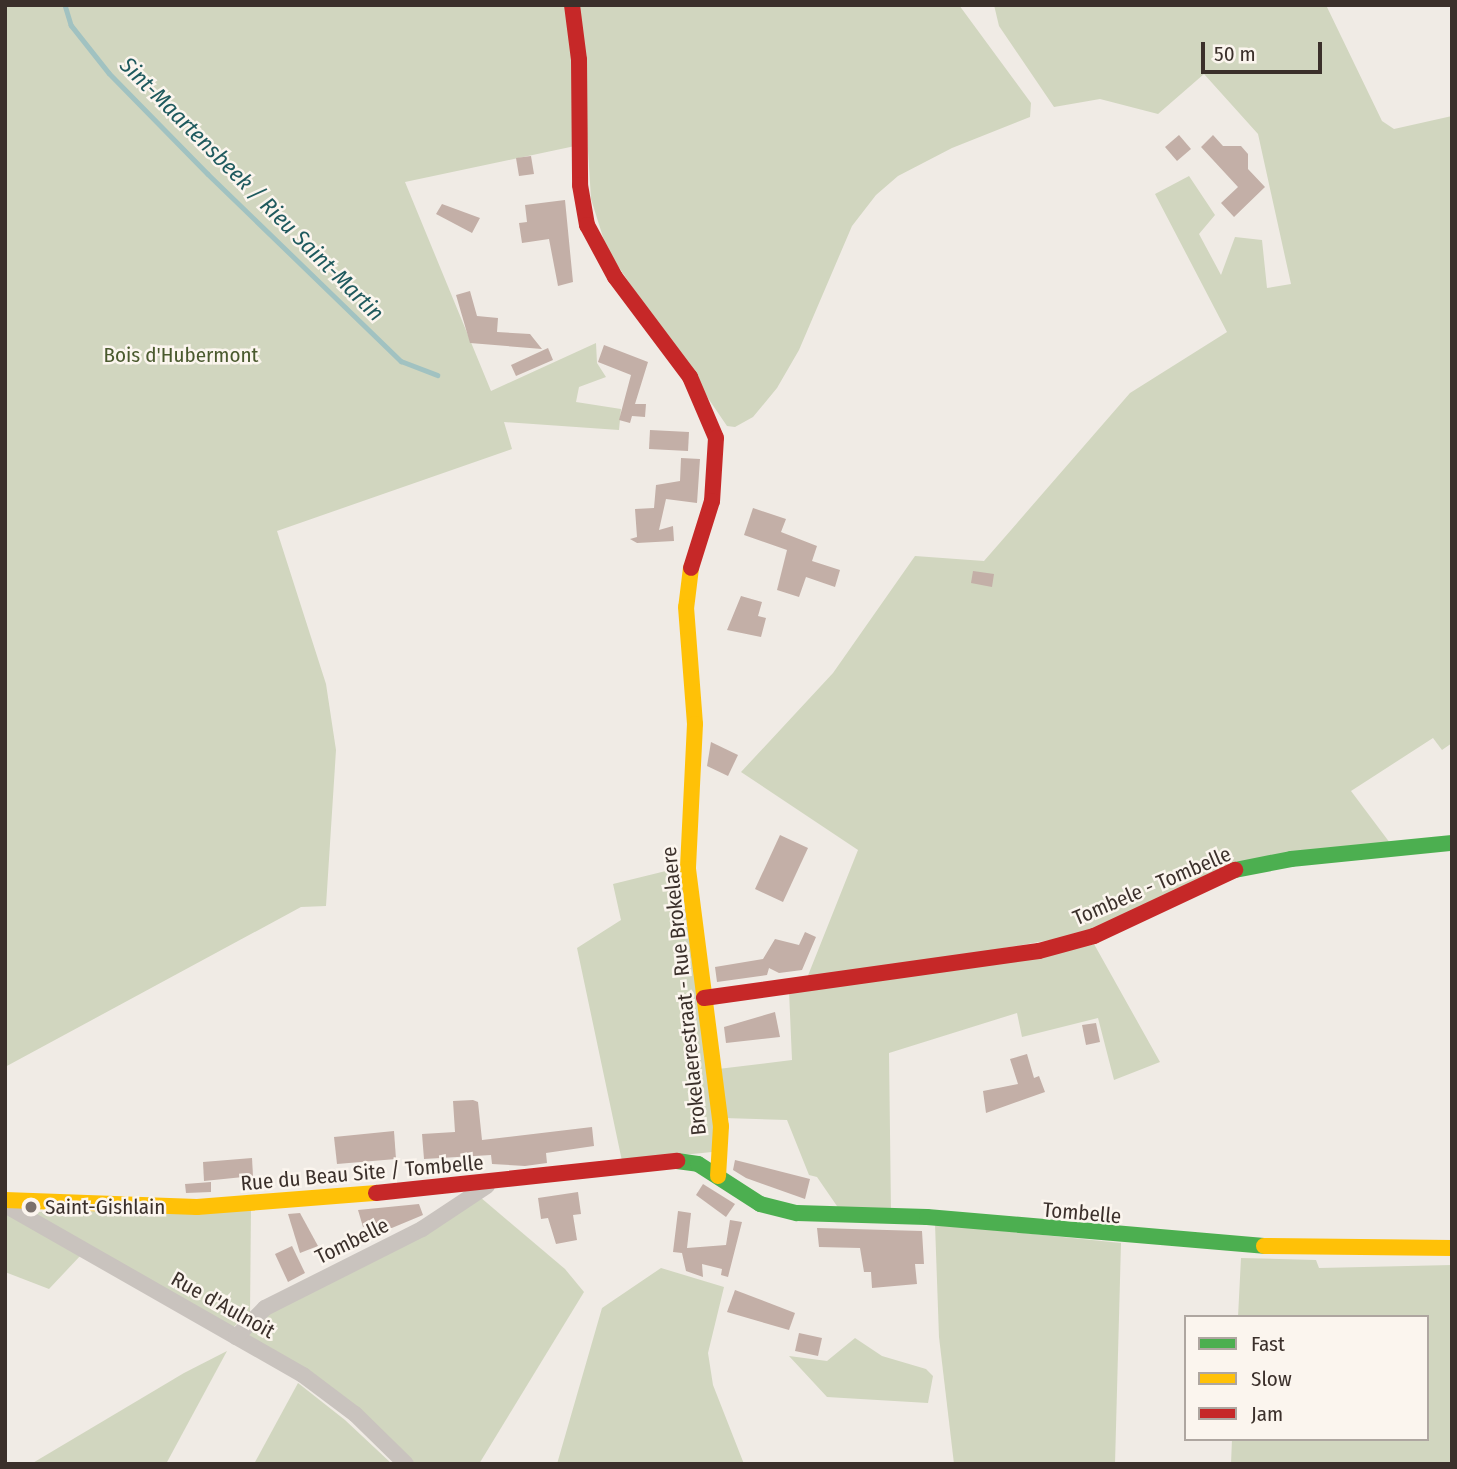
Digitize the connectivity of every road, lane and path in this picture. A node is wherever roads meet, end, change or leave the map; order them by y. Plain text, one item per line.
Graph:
1 (572, 5) edge
2 (1452, 843) edge
3 (704, 998) junction
4 (718, 1176) junction
5 (489, 1185) junction
6 (5, 1200) edge
7 (5, 1205) edge
8 (1452, 1248) edge
9 (236, 1337) junction
10 (406, 1464) edge

1 - 3 street, Brokelaerestraat - Rue Brokelaere
2 - 3 street, Tombele - Tombelle
3 - 4 street, Brokelaerestraat - Rue Brokelaere
4 - 5 street, Rue du Beau Site / Tombelle
4 - 8 street, Tombelle
5 - 6 street, Rue du Beau Site / Tombelle
5 - 9 street, Tombelle
7 - 9 street, Rue d'Aulnoit
9 - 10 street, Rue d'Aulnoit

